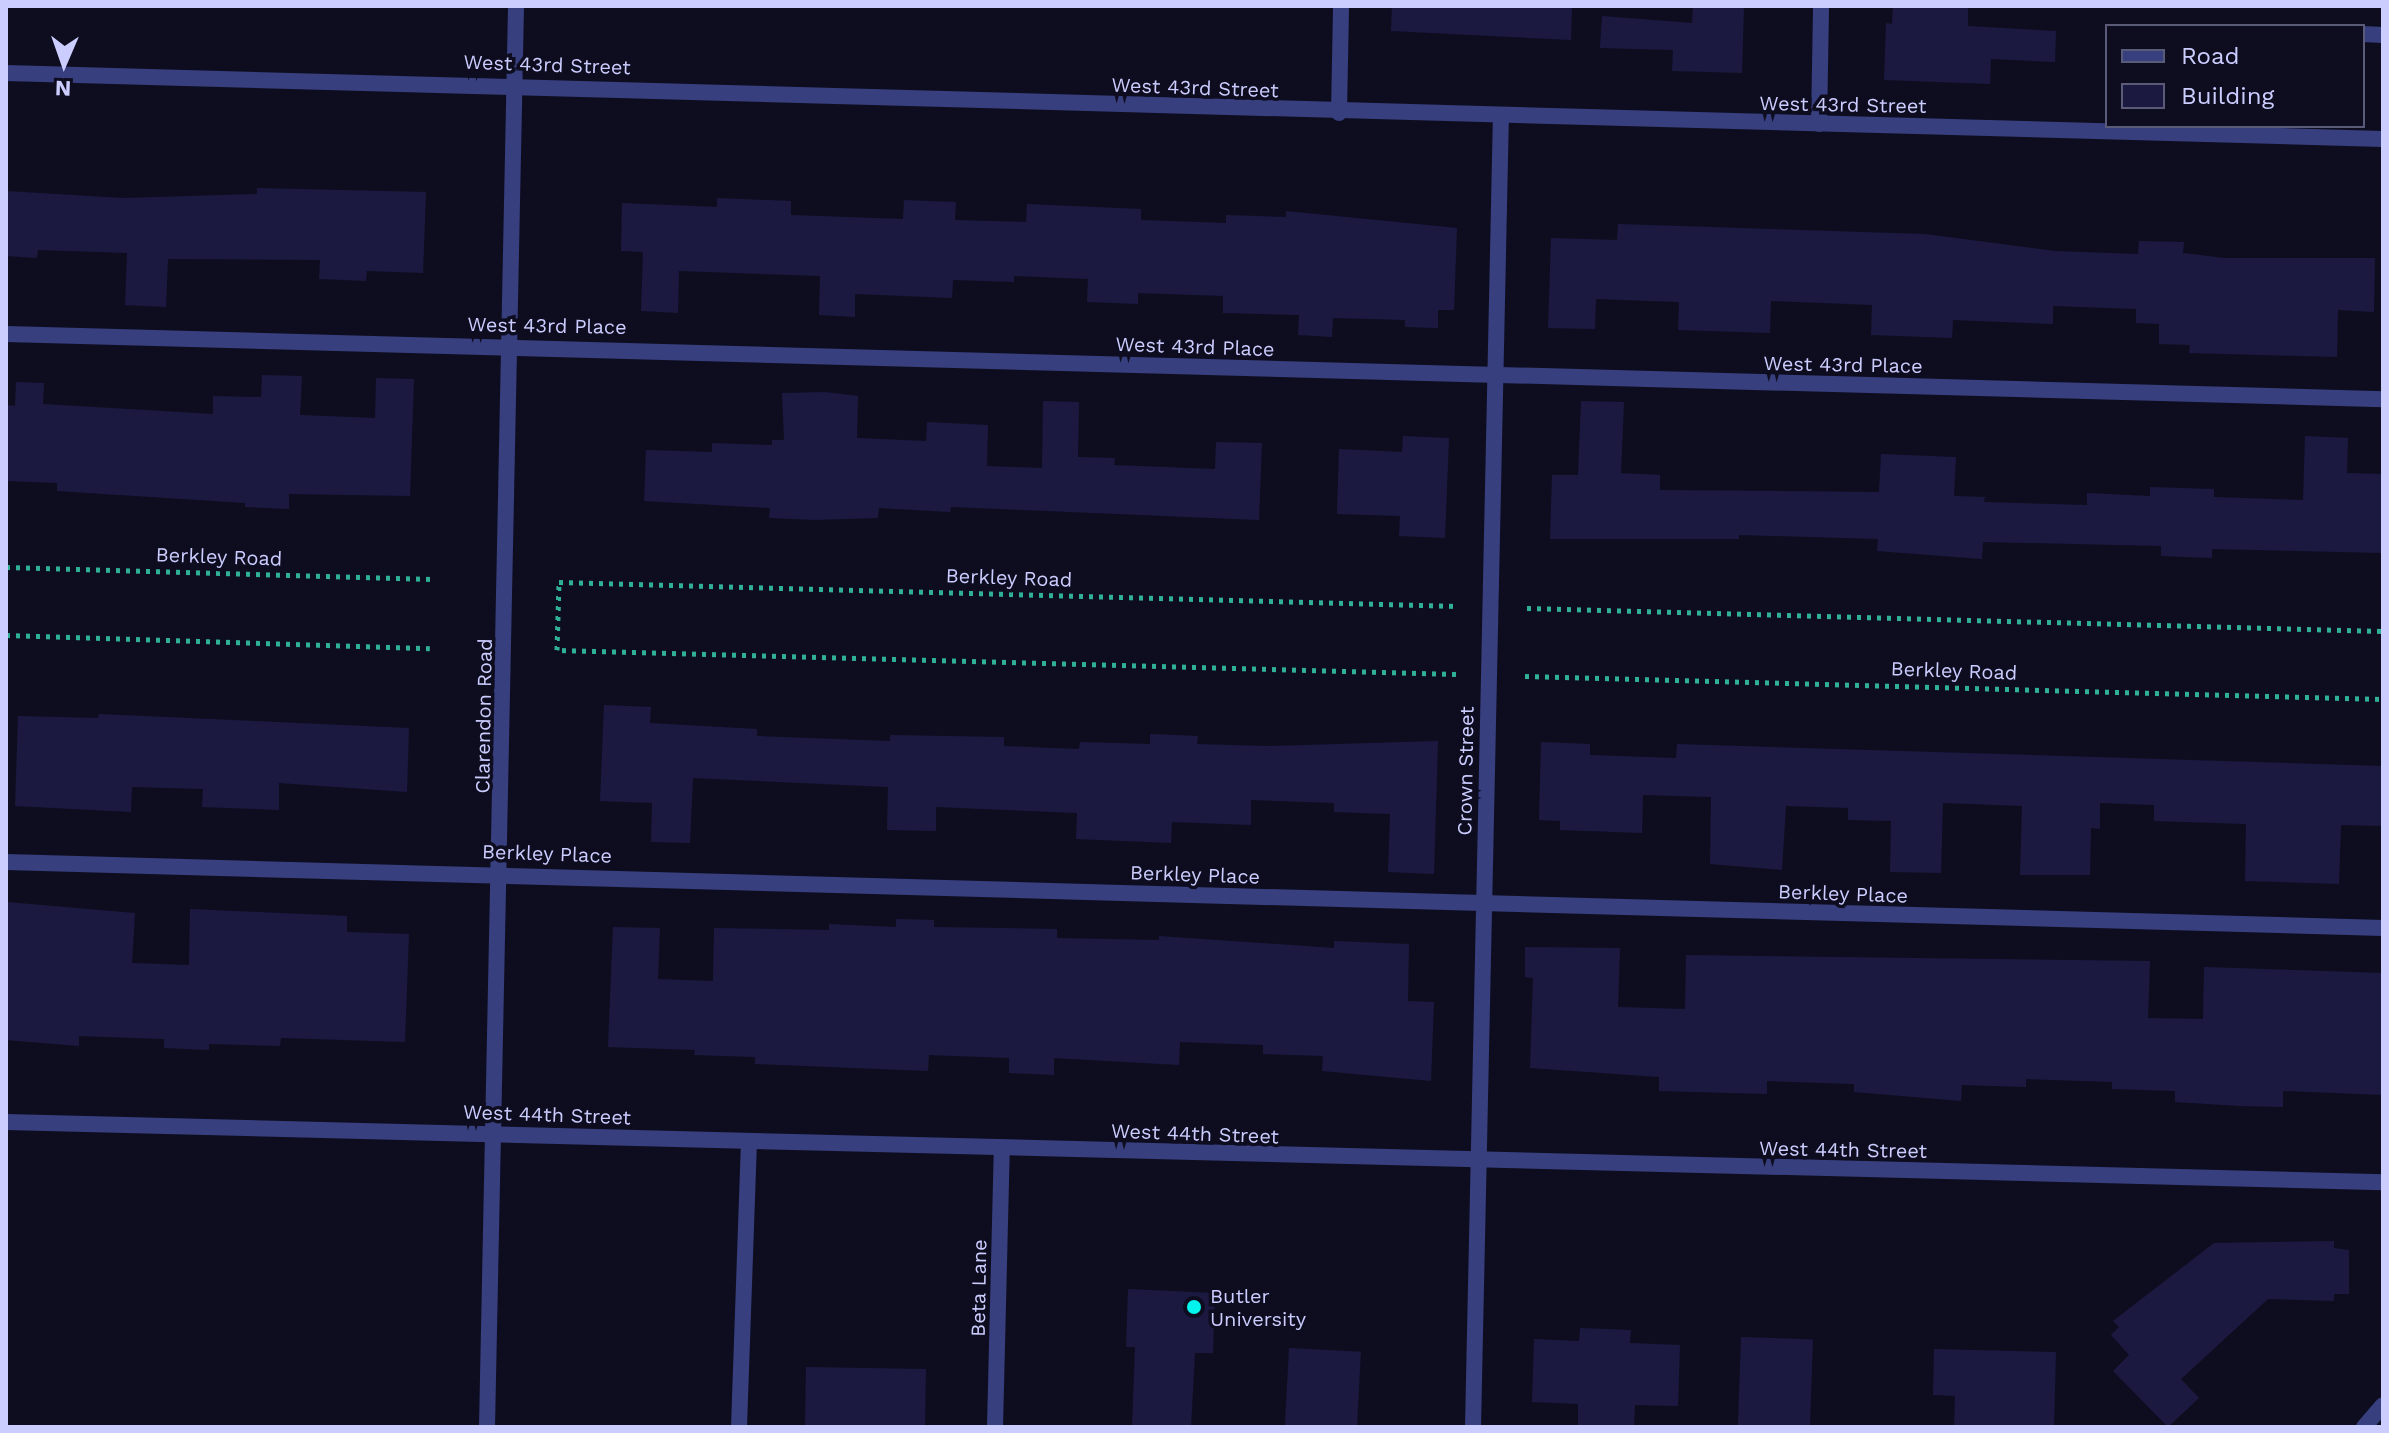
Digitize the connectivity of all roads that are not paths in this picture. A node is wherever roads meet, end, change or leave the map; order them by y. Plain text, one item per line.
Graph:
1 (516, 6) edge
2 (1341, 6) edge
3 (1821, 6) edge
4 (6, 73) edge
5 (514, 83) junction
6 (1339, 113) junction
7 (1501, 116) junction
8 (1819, 124) junction
9 (2383, 139) edge
10 (6, 334) edge
11 (512, 345) junction
12 (1494, 377) junction
13 (2383, 399) edge
14 (6, 862) edge
15 (500, 873) junction
16 (1483, 904) junction
17 (2383, 928) edge
18 (6, 1122) edge
19 (493, 1133) junction
20 (749, 1141) junction
21 (1002, 1149) junction
22 (1479, 1162) junction
23 (2383, 1182) edge
24 (2383, 1405) edge
25 (487, 1427) edge
26 (739, 1427) edge
27 (995, 1427) edge
28 (1473, 1427) edge
29 (2364, 1427) edge

1 - 5 street, Clarendon Road
2 - 6 street
3 - 8 street
4 - 5 street, West 43rd Street
5 - 6 street, West 43rd Street
5 - 11 street, Clarendon Road
6 - 7 street, West 43rd Street
7 - 8 street, West 43rd Street
7 - 12 street, Crown Street
8 - 9 street, West 43rd Street
10 - 11 street, West 43rd Place
11 - 12 street, West 43rd Place
11 - 15 street, Clarendon Road
12 - 13 street, West 43rd Place
12 - 16 street, Crown Street
14 - 15 street, Berkley Place
15 - 16 street, Berkley Place
15 - 19 street, Clarendon Road
16 - 17 street, Berkley Place
16 - 22 street, Crown Street
18 - 19 street, West 44th Street
19 - 20 street, West 44th Street
19 - 25 street, Clarendon Road
20 - 21 street, West 44th Street
20 - 26 street
21 - 22 street, West 44th Street
21 - 27 street, Beta Lane
22 - 23 street, West 44th Street
22 - 28 street, Crown Street
24 - 29 street

